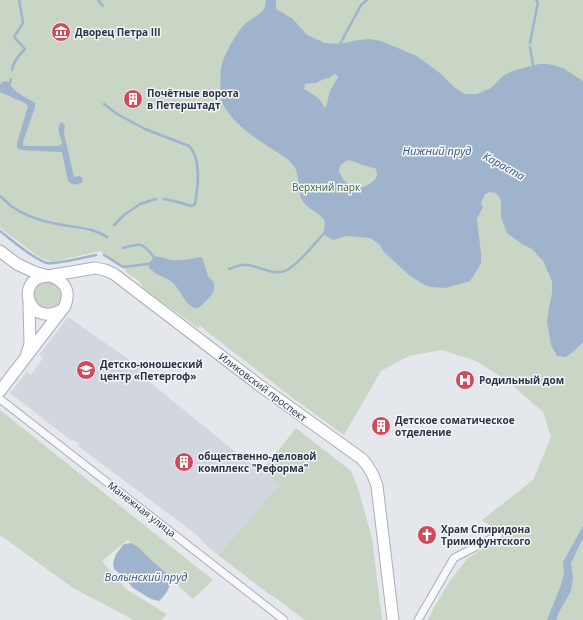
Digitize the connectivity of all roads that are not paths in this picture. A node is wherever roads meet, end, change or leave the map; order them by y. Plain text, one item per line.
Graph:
1 (0, 251) edge
2 (17, 264) junction
3 (49, 276) junction
4 (29, 302) junction
5 (62, 308) junction
6 (24, 359) junction
7 (0, 391) edge
8 (0, 399) edge
9 (498, 535) dead end
10 (284, 620) edge
11 (393, 620) edge
12 (418, 620) edge

1 - 2 main road, Иликовский проспект
2 - 3 main road, Иликовский проспект
2 - 4 main road, Иликовский проспект
3 - 4 main road
3 - 5 main road
3 - 11 main road, Иликовский проспект
4 - 5 main road
4 - 6 main road
5 - 6 main road
6 - 7 main road
8 - 10 street, Манежная улица
9 - 12 street

